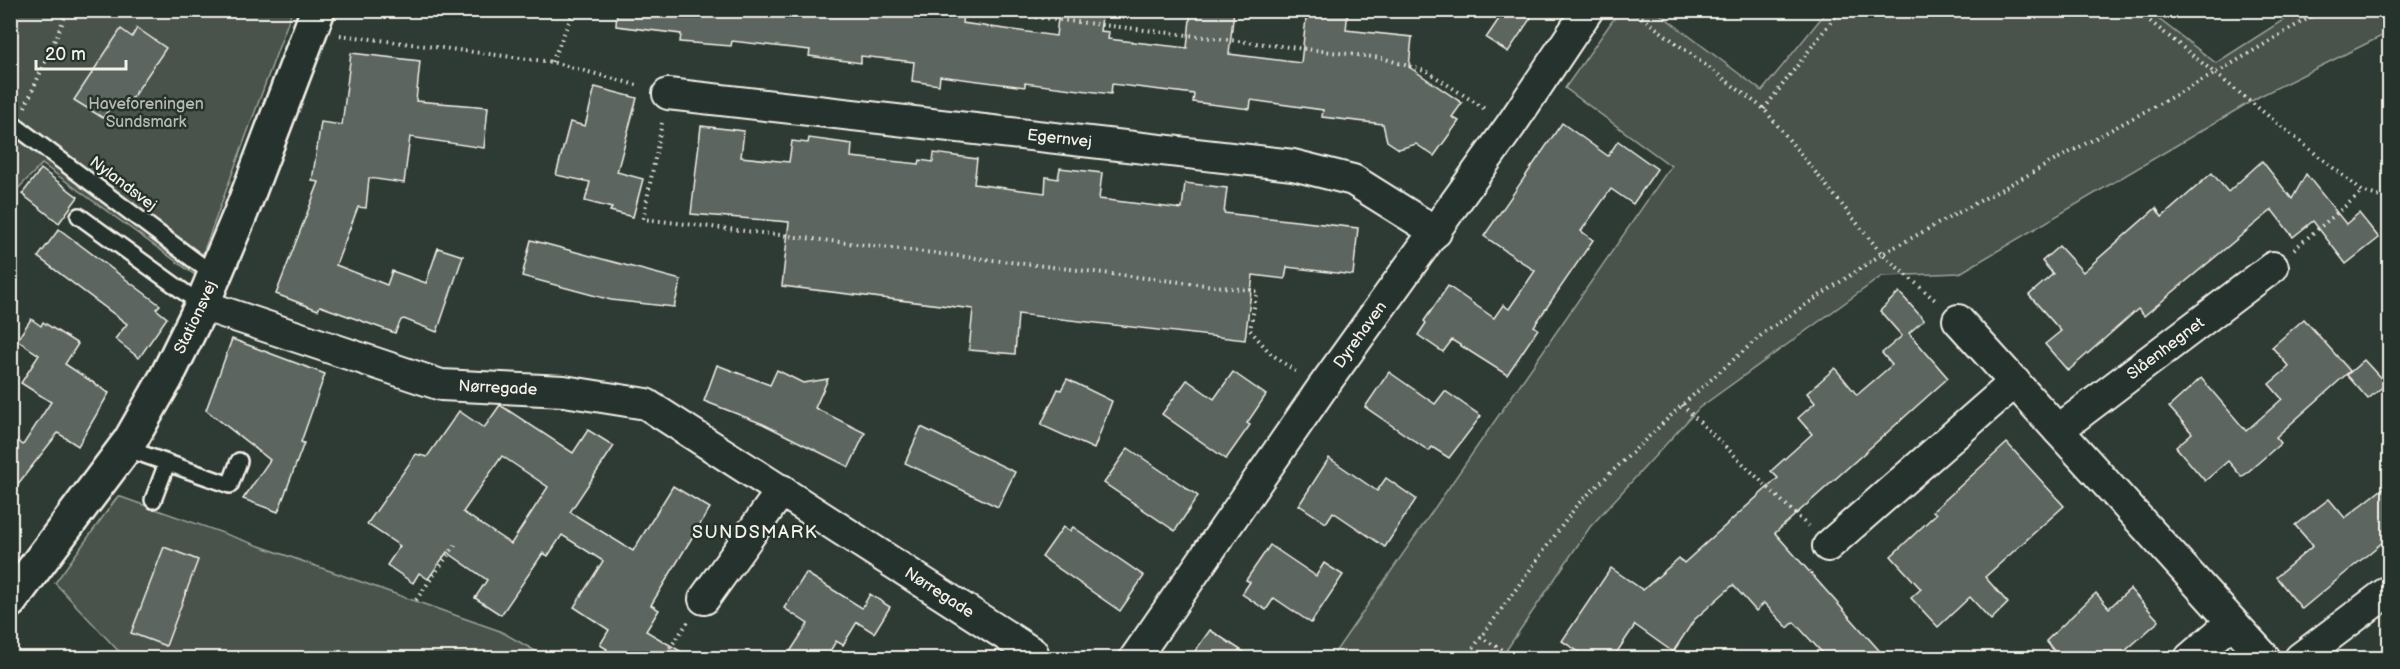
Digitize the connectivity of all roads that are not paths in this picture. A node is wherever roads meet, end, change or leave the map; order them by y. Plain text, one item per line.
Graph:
1 (1588, 10) edge
2 (314, 21) edge
3 (668, 94) road end
4 (13, 124) edge
5 (79, 216) dead end
6 (1436, 232) junction
7 (2273, 267) road end
8 (208, 290) junction
9 (1958, 320) road end
10 (2015, 382) junction
11 (2058, 430) junction
12 (125, 448) junction
13 (239, 461) dead end
14 (167, 463) junction
15 (782, 490) junction
16 (153, 500) dead end
17 (1828, 546) road end
18 (2390, 590) edge
19 (13, 593) edge
20 (704, 599) road end
21 (2232, 621) junction
22 (1029, 658) edge
23 (1135, 658) edge
24 (2190, 658) edge
25 (2265, 658) edge
26 (2300, 658) edge

1 - 6 street, Dyrehaven
2 - 8 street, Stationsvej
3 - 6 street, Egernvej
4 - 8 lane, Nylandsvej
5 - 8 lane
6 - 23 street, Dyrehaven
7 - 11 street, Slåenhegnet
8 - 12 street, Stationsvej
8 - 15 street, Nørregade
9 - 10 street
10 - 11 street
10 - 17 street
11 - 21 street
12 - 14 lane
12 - 19 street, Stationsvej
13 - 14 lane
14 - 16 lane
15 - 20 street
15 - 22 street, Nørregade
18 - 26 street
21 - 24 street
21 - 25 street

